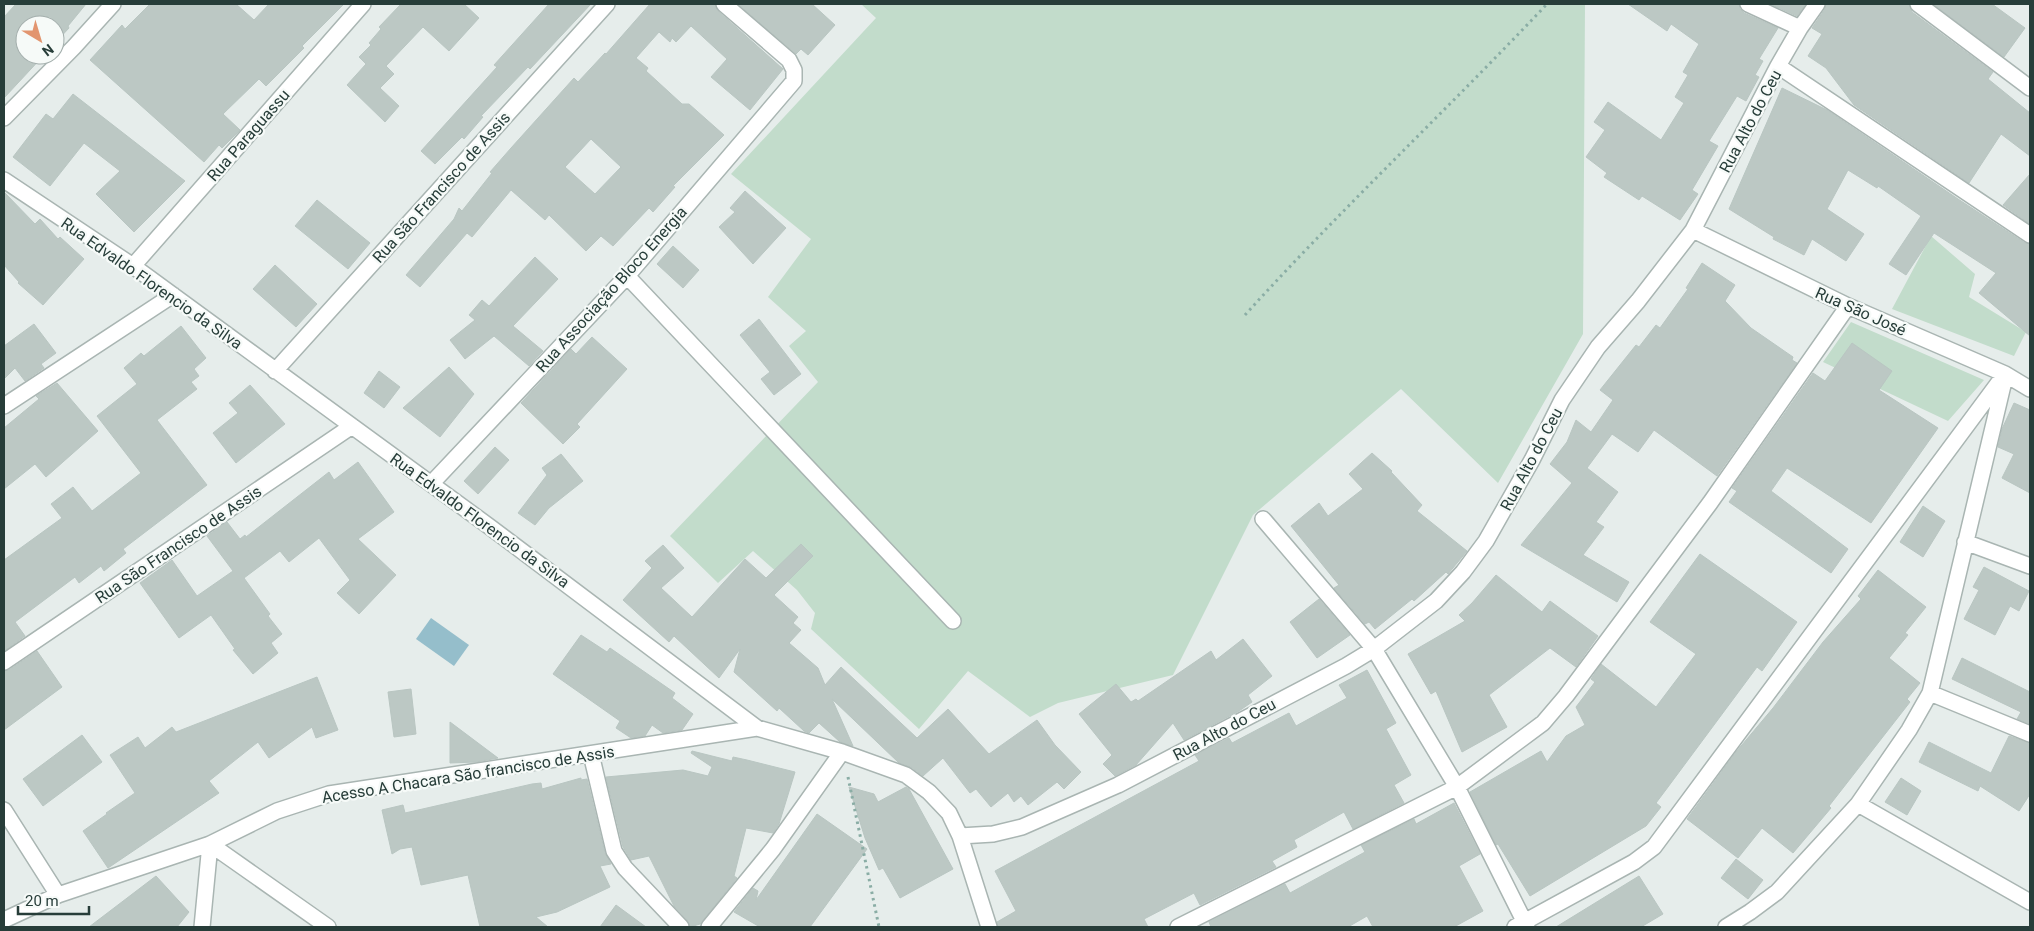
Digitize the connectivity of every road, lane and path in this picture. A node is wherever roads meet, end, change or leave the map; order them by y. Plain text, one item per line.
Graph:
1 (113, 4) edge
2 (363, 4) edge
3 (607, 4) edge
4 (724, 4) edge
5 (1547, 4) edge
6 (1748, 4) edge
7 (1817, 4) edge
8 (1918, 4) edge
9 (1800, 28) junction
10 (1778, 66) junction
11 (2030, 88) edge
12 (4, 118) edge
13 (4, 180) edge
14 (1693, 230) junction
15 (2030, 235) edge
16 (133, 266) junction
17 (626, 276) junction
18 (173, 295) junction
19 (1848, 306) junction
20 (1245, 315) dead end
21 (275, 371) junction
22 (2005, 374) junction
23 (2028, 383) edge
24 (4, 406) edge
25 (352, 426) junction
26 (431, 484) junction
27 (1263, 519) dead end
28 (1965, 542) junction
29 (2030, 566) edge
30 (953, 621) dead end
31 (1374, 649) junction
32 (4, 662) edge
33 (1930, 693) junction
34 (757, 728) junction
35 (2030, 734) edge
36 (842, 752) junction
37 (591, 754) junction
38 (1457, 787) junction
39 (1858, 804) junction
40 (4, 810) edge
41 (960, 836) junction
42 (210, 844) junction
43 (58, 896) junction
44 (2030, 902) edge
45 (4, 920) edge
46 (1523, 926) edge
47 (202, 927) edge
48 (328, 927) edge
49 (682, 927) edge
50 (709, 927) edge
51 (880, 927) edge
52 (989, 927) edge
53 (1178, 927) edge
54 (1726, 927) edge

1 - 12 street
2 - 16 street, Rua Paraguassu
3 - 21 street, Rua São Francisco de Assis
4 - 17 street, Rua Associação Bloco Energia
5 - 20 path
6 - 9 street
7 - 9 street, Rua Alto do Ceu
8 - 11 street
9 - 10 street, Rua Alto do Ceu
10 - 14 street, Rua Alto do Ceu
10 - 15 street
13 - 16 street, Rua Edvaldo Florencio da Silva
14 - 19 street, Rua São José
14 - 31 street, Rua Alto do Ceu
16 - 18 street, Rua Edvaldo Florencio da Silva
17 - 26 street, Rua Associação Bloco Energia
17 - 30 street
18 - 21 street, Rua Edvaldo Florencio da Silva
18 - 24 street
19 - 22 street, Rua São José
19 - 38 street
21 - 25 street, Rua Edvaldo Florencio da Silva
22 - 23 street, Rua São José
22 - 28 street
22 - 46 street
25 - 26 street, Rua Edvaldo Florencio da Silva
25 - 32 street, Rua São Francisco de Assis
26 - 34 street, Rua Edvaldo Florencio da Silva
27 - 31 street
28 - 29 street
28 - 33 street
31 - 38 street
31 - 41 street, Rua Alto do Ceu
33 - 35 street
33 - 39 street
34 - 36 street, Rua Edvaldo Florencio da Silva
34 - 37 street, Acesso A Chacara São francisco de Assis
36 - 41 street, Rua Edvaldo Florencio da Silva
36 - 50 street
36 - 51 path
37 - 42 street, Acesso A Chacara São francisco de Assis
37 - 49 street
38 - 46 street
38 - 53 street
39 - 44 street
39 - 54 street
40 - 43 street
41 - 52 street, Rua Edvaldo Florencio da Silva
42 - 43 street, Acesso A Chacara São francisco de Assis
42 - 47 street
42 - 48 street
43 - 45 street, Acesso A Chacara São francisco de Assis

